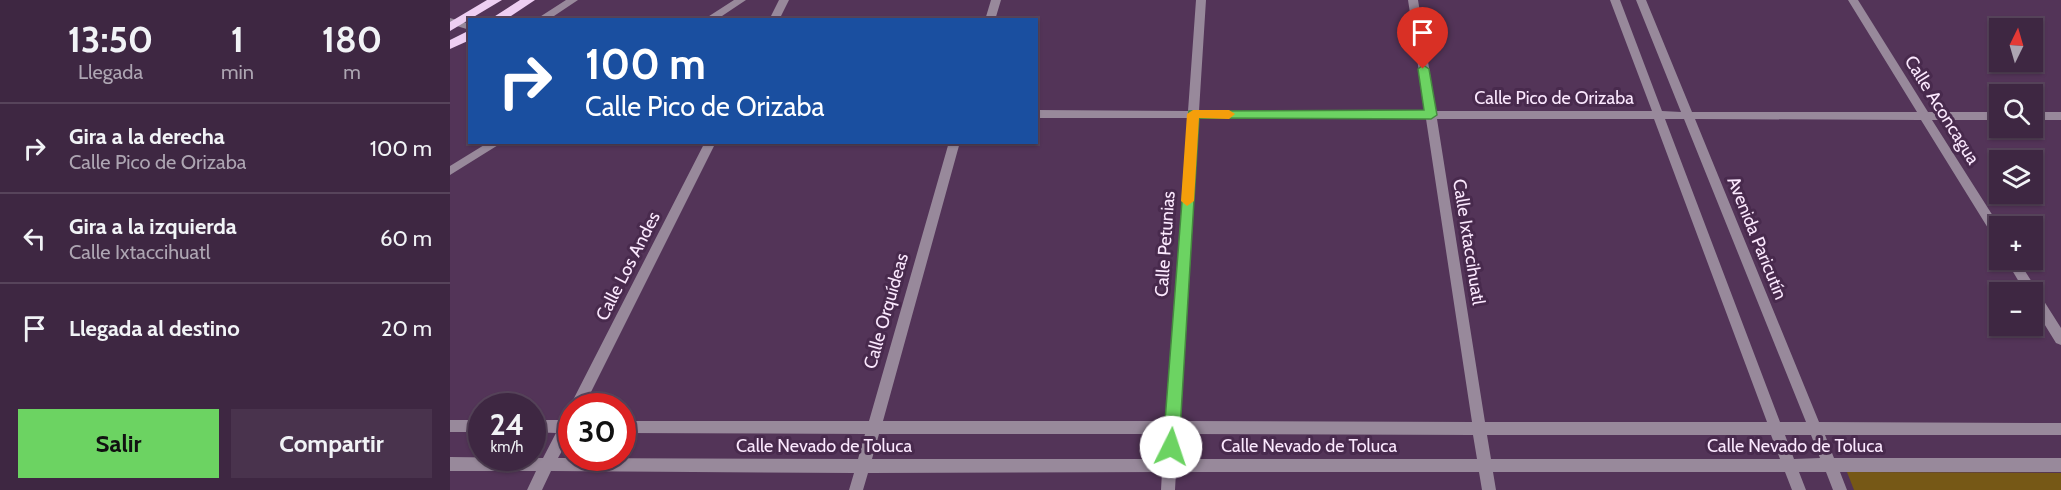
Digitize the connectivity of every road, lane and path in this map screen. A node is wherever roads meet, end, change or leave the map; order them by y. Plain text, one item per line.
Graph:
1 (496, 0) edge
2 (530, 0) edge
3 (573, 0) edge
4 (741, 0) edge
5 (784, 0) edge
6 (996, 0) edge
7 (1201, 0) edge
8 (1413, 0) edge
9 (1615, 0) edge
10 (1641, 0) edge
11 (1853, 0) edge
12 (498, 18) edge
13 (543, 18) edge
14 (711, 18) edge
15 (775, 18) edge
16 (991, 18) edge
17 (452, 24) edge
18 (468, 27) edge
19 (468, 35) edge
20 (450, 45) edge
21 (1038, 114) edge
22 (1193, 114) junction
23 (1431, 115) junction
24 (1658, 115) junction
25 (1688, 115) junction
26 (1924, 116) junction
27 (1989, 116) edge
28 (2043, 116) edge
29 (2061, 116) edge
30 (495, 144) edge
31 (710, 144) edge
32 (954, 144) edge
33 (450, 171) edge
34 (1989, 220) edge
35 (2018, 270) edge
36 (2061, 339) edge
37 (583, 393) edge
38 (450, 426) edge
39 (468, 426) edge
40 (636, 427) edge
41 (873, 428) junction
42 (1172, 429) junction
43 (1480, 429) junction
44 (1776, 429) junction
45 (1815, 429) junction
46 (2061, 429) edge
47 (558, 444) edge
48 (450, 464) edge
49 (547, 464) junction
50 (1830, 465) junction
51 (2061, 465) edge
52 (862, 466) junction
53 (1170, 466) junction
54 (1485, 466) junction
55 (1790, 466) junction
56 (534, 490) edge
57 (856, 490) edge
58 (1168, 490) edge
59 (1489, 490) edge
60 (1799, 490) edge
61 (1840, 490) edge

1 - 17 main road
2 - 12 main road
3 - 13 street
4 - 14 street
5 - 15 street
6 - 16 street
7 - 22 street, Calle Petunias
8 - 23 street, Calle Ixtaccihuatl
9 - 24 street
10 - 25 street, Avenida Paricutín
11 - 26 street, Calle Aconcagua
17 - 18 street
19 - 20 main road
21 - 22 street, Calle Pico de Orizaba
22 - 23 street, Calle Pico de Orizaba
22 - 42 street, Calle Petunias
23 - 24 street, Calle Pico de Orizaba
23 - 43 street, Calle Ixtaccihuatl
24 - 25 street, Calle Pico de Orizaba
24 - 44 street
25 - 26 street, Calle Pico de Orizaba
25 - 45 street, Avenida Paricutín
26 - 27 street, Calle Pico de Orizaba
26 - 34 street, Calle Aconcagua
28 - 29 street
30 - 33 street
31 - 37 street, Calle Los Andes
32 - 41 street, Calle Orquídeas
35 - 36 street
38 - 39 street
40 - 41 street, Calle Nevado de Toluca
41 - 42 street, Calle Nevado de Toluca
41 - 52 street, Calle Orquídeas
42 - 43 street, Calle Nevado de Toluca
42 - 53 street, Calle Petunias
43 - 44 street, Calle Nevado de Toluca
43 - 54 street, Calle Ixtaccihuatl
44 - 45 street, Calle Nevado de Toluca
44 - 55 street
45 - 46 street, Calle Nevado de Toluca
45 - 50 street, Avenida Paricutín
47 - 49 street
48 - 49 street, Calle Nevado de Toluca
49 - 52 street, Calle Nevado de Toluca
49 - 56 street
50 - 51 street, Calle Nevado de Toluca
50 - 55 street, Calle Nevado de Toluca
50 - 61 street, Avenida Paricutín
52 - 53 street, Calle Nevado de Toluca
52 - 57 street, Calle Orquídeas
53 - 54 street, Calle Nevado de Toluca
53 - 58 street, Calle Petunias
54 - 55 street, Calle Nevado de Toluca
54 - 59 street, Calle Ixtaccihuatl
55 - 60 street

